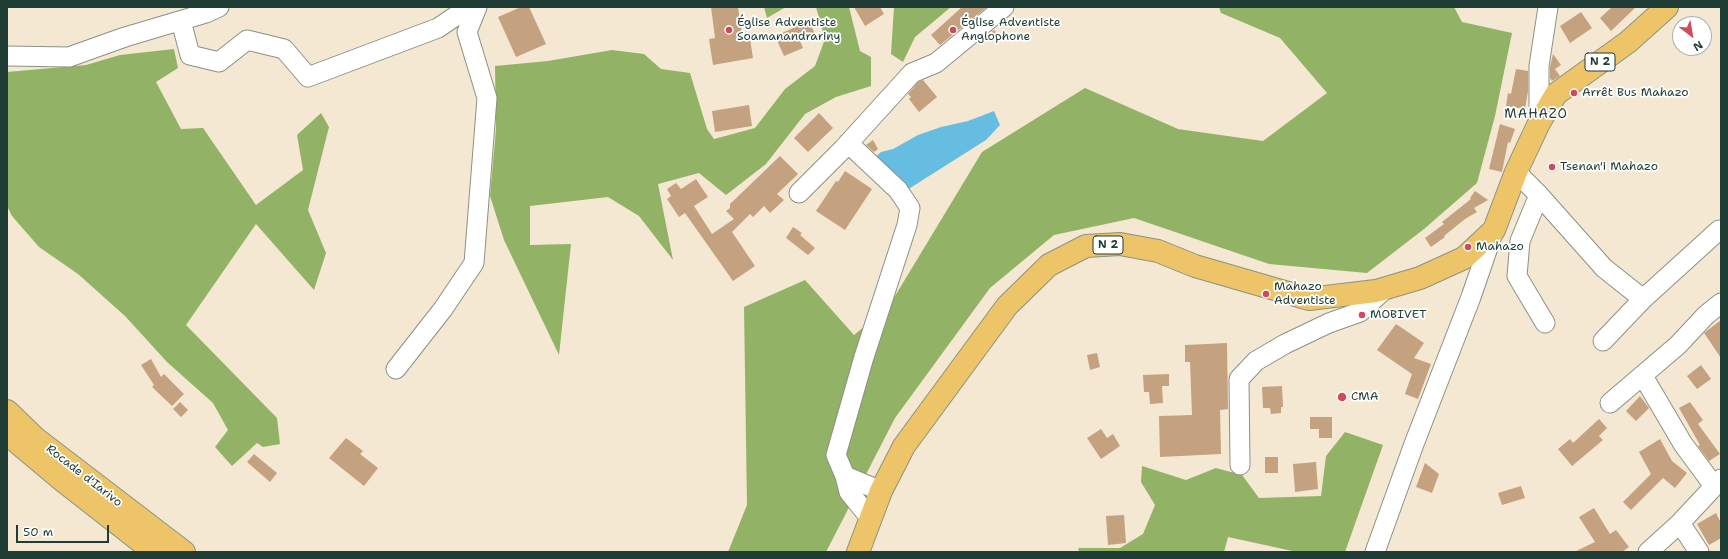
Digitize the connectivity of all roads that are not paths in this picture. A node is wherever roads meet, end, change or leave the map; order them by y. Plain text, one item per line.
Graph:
1 (219, 7) edge
2 (469, 7) edge
3 (477, 7) edge
4 (1004, 7) edge
5 (1548, 7) edge
6 (1667, 7) edge
7 (181, 21) junction
8 (7, 56) edge
9 (1539, 123) junction
10 (848, 143) junction
11 (1516, 172) junction
12 (799, 193) dead end
13 (1539, 195) junction
14 (1494, 230) junction
15 (1719, 230) dead end
16 (1386, 288) junction
17 (1643, 299) junction
18 (1721, 303) edge
19 (1545, 323) dead end
20 (1604, 342) dead end
21 (396, 369) dead end
22 (1643, 376) junction
23 (1610, 403) dead end
24 (7, 411) edge
25 (7, 434) edge
26 (1240, 465) dead end
27 (845, 476) junction
28 (1717, 482) edge
29 (881, 491) junction
30 (870, 518) junction
31 (1680, 522) junction
32 (154, 552) edge
33 (184, 552) edge
34 (858, 552) edge
35 (1375, 552) edge
36 (1648, 552) edge
37 (1699, 552) edge

1 - 7 street
2 - 7 street
3 - 21 street
4 - 10 street
5 - 9 street
6 - 9 main road, N 2
7 - 8 street
9 - 11 main road, N 2
10 - 12 street
10 - 27 street
11 - 13 street
11 - 14 main road, N 2
13 - 17 street
13 - 19 street
14 - 16 main road, N 2
14 - 35 street
15 - 17 street
16 - 26 street
16 - 29 main road, N 2
17 - 20 street
18 - 22 street
22 - 23 street
22 - 28 street
24 - 33 main road, Rocade d'Iarivo
25 - 32 main road, Rocade d'Iarivo
27 - 29 street
27 - 30 street
28 - 31 street
29 - 30 main road, N 2
30 - 34 main road, N 2
31 - 36 street
31 - 37 street

